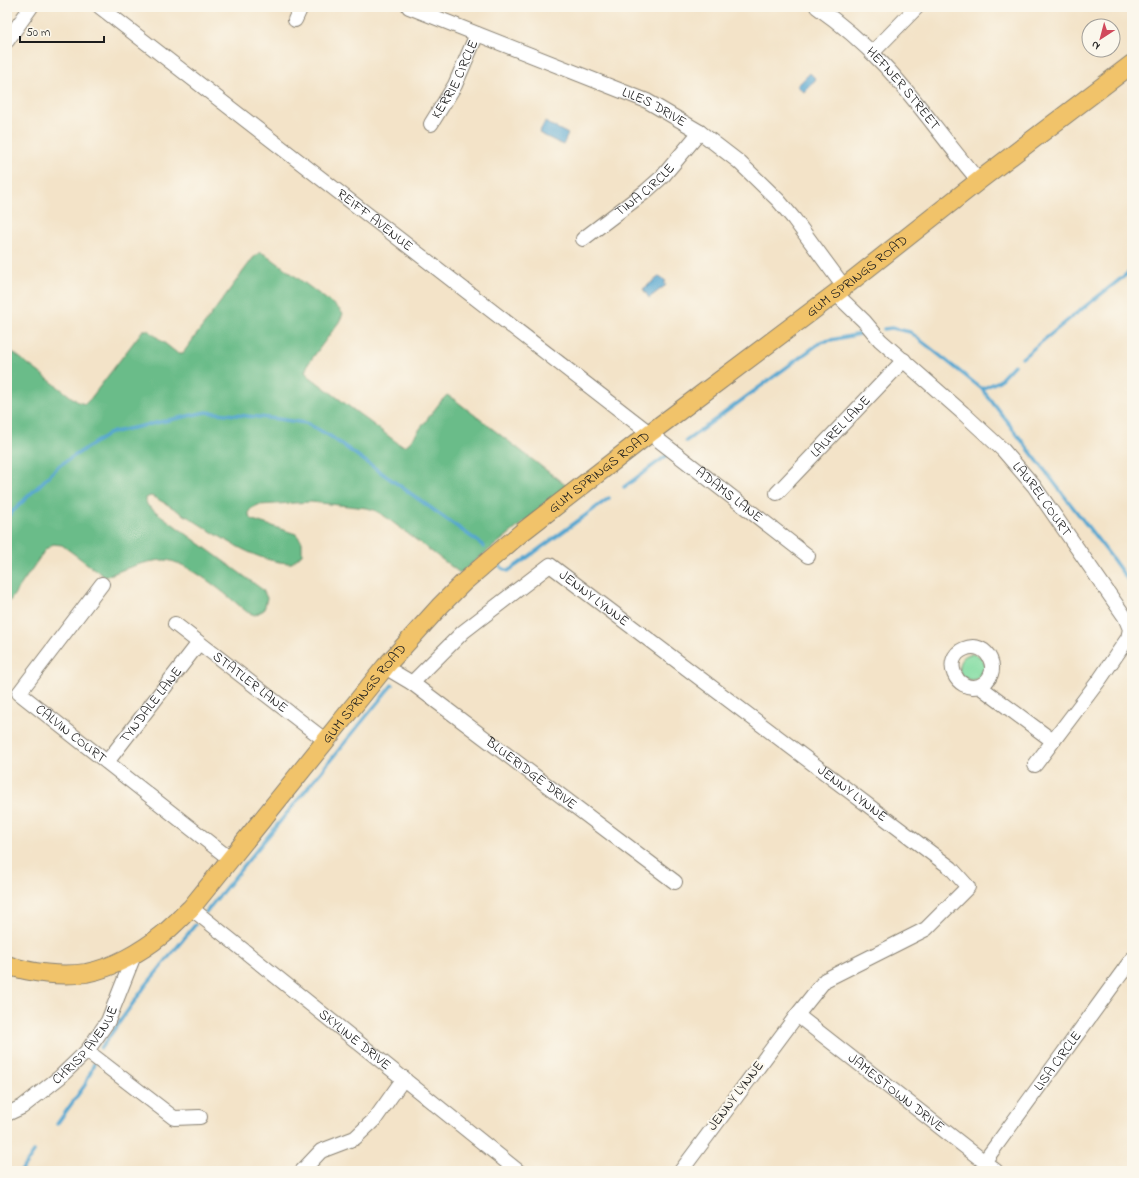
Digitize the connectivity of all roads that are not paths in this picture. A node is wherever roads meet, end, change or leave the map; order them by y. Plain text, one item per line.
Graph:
1 (31, 7) edge
2 (100, 7) edge
3 (301, 7) edge
4 (409, 7) edge
5 (817, 7) edge
6 (916, 7) edge
7 (295, 20) dead end
8 (477, 34) junction
9 (7, 41) edge
10 (872, 53) junction
11 (1132, 64) edge
12 (431, 124) dead end
13 (700, 132) junction
14 (979, 181) junction
15 (582, 239) dead end
16 (840, 290) junction
17 (904, 360) junction
18 (650, 433) junction
19 (777, 493) dead end
20 (808, 556) dead end
21 (102, 584) dead end
22 (175, 624) dead end
23 (195, 648) dead end
24 (386, 667) junction
25 (412, 682) junction
26 (979, 686) dead end
27 (326, 740) junction
28 (1053, 740) junction
29 (107, 762) junction
30 (1035, 765) dead end
31 (230, 859) junction
32 (675, 882) dead end
33 (191, 908) junction
34 (135, 953) junction
35 (1132, 959) edge
36 (7, 965) edge
37 (797, 1015) junction
38 (87, 1050) junction
39 (404, 1078) junction
40 (7, 1114) edge
41 (200, 1117) dead end
42 (984, 1162) junction
43 (302, 1171) edge
44 (518, 1171) edge
45 (681, 1171) edge
46 (996, 1171) edge

1 - 9 street
2 - 18 street, REIFF AVENUE
3 - 7 street
4 - 8 street, LILES DRIVE
5 - 10 street, HEFNER STREET
6 - 10 street
8 - 12 street, KERRIE CIRCLE
8 - 13 street, LILES DRIVE
10 - 14 street, HEFNER STREET
11 - 14 main road, GUM SPRINGS ROAD
13 - 15 street, TINA CIRCLE
13 - 16 street, LILES DRIVE
14 - 16 main road, GUM SPRINGS ROAD
16 - 17 street, LAUREL COURT
16 - 18 main road, GUM SPRINGS ROAD
17 - 19 street, LAUREL LANE
17 - 28 street, LAUREL COURT
18 - 20 street, ADAMS LANE
18 - 24 main road, GUM SPRINGS ROAD
21 - 29 street, CALVIN COURT
22 - 27 street, STATLER LANE
23 - 29 street, TYNDALE LANE
24 - 25 street, BLUERIDGE DRIVE
24 - 27 main road, GUM SPRINGS ROAD
25 - 32 street, BLUERIDGE DRIVE
25 - 37 street, JENNY LYNNE
26 - 28 street
27 - 31 main road, GUM SPRINGS ROAD
28 - 30 street, LAUREL COURT
29 - 31 street, CALVIN COURT
31 - 33 main road, GUM SPRINGS ROAD
33 - 34 main road, GUM SPRINGS ROAD
33 - 39 street, SKYLINE DRIVE
34 - 36 main road, GUM SPRINGS ROAD
34 - 38 street, CHRISP AVENUE
35 - 42 street, LISA CIRCLE
37 - 42 street, JAMESTOWN DRIVE
37 - 45 street, JENNY LYNNE
38 - 40 street, CHRISP AVENUE
38 - 41 street
39 - 43 street
39 - 44 street, SKYLINE DRIVE
42 - 46 street, JAMESTOWN DRIVE

